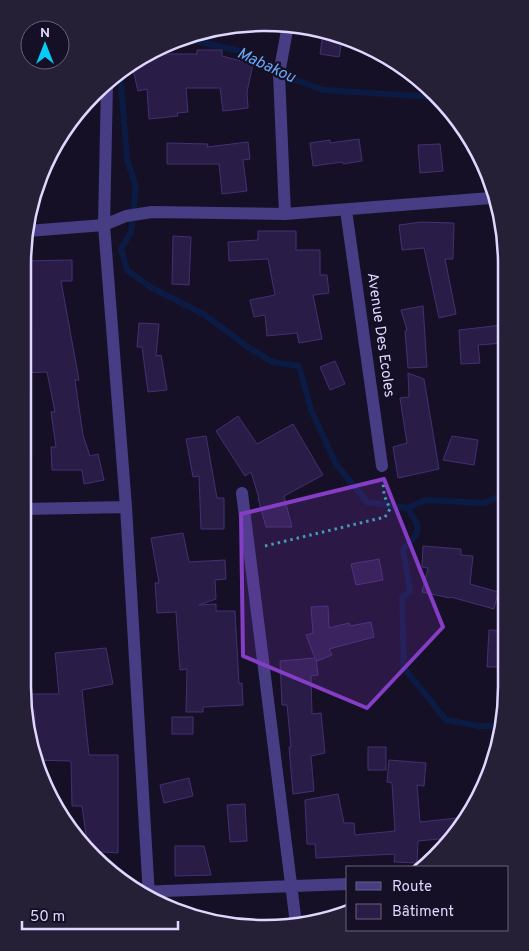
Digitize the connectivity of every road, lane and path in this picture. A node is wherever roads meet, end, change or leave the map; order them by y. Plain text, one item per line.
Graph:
1 (287, 32) edge
2 (107, 93) edge
3 (488, 198) edge
4 (346, 210) junction
5 (285, 214) junction
6 (104, 224) junction
7 (34, 230) edge
8 (382, 466) dead end
9 (242, 493) dead end
10 (384, 495) dead end
11 (126, 507) junction
12 (31, 509) edge
13 (250, 550) junction
14 (346, 884) edge
15 (146, 887) edge
16 (290, 887) junction
17 (155, 893) edge
18 (295, 918) edge

1 - 5 street
2 - 6 street
3 - 4 street
4 - 5 street
4 - 8 street, Avenue Des Ecoles
5 - 6 street
6 - 7 street
6 - 11 street
9 - 13 street
10 - 13 path
11 - 12 street
11 - 15 street
13 - 16 street
14 - 16 street
16 - 17 street
16 - 18 street

